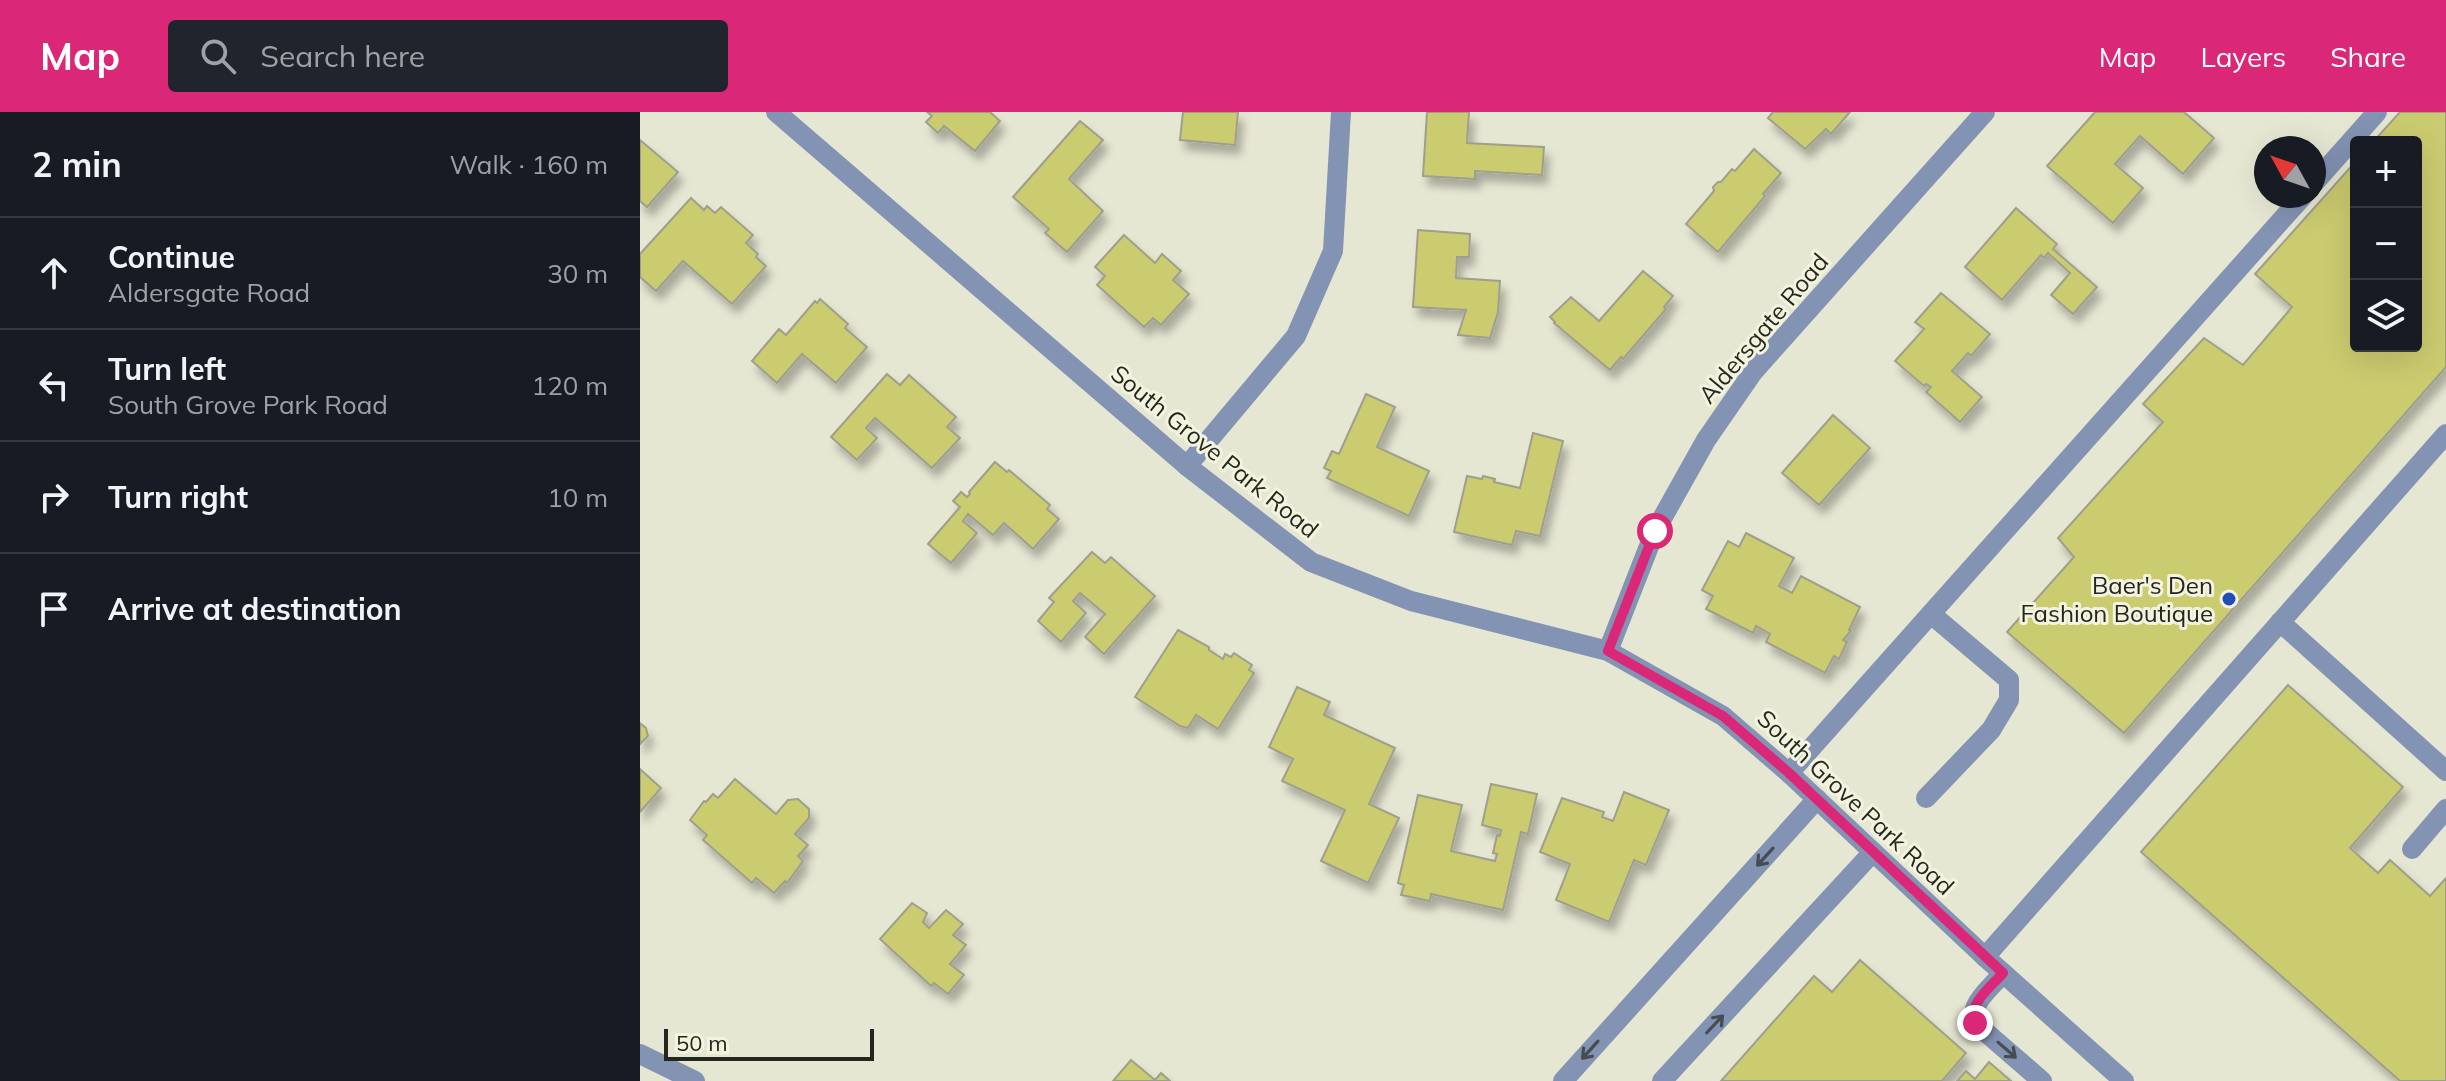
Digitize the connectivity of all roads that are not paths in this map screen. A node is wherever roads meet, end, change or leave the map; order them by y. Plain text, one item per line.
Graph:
1 (776, 112) edge
2 (1341, 112) edge
3 (1985, 112) edge
4 (2377, 112) edge
5 (2326, 169) edge
6 (2292, 208) edge
7 (2446, 434) edge
8 (1187, 466) junction
9 (1931, 614) junction
10 (2280, 622) junction
11 (1608, 651) junction
12 (2446, 771) edge
13 (1789, 773) junction
14 (1926, 798) dead end
15 (1817, 799) junction
16 (2446, 809) edge
17 (2412, 849) dead end
18 (1873, 852) junction
19 (1985, 957) junction
20 (2003, 973) junction
21 (640, 1054) edge
22 (695, 1081) edge
23 (1563, 1081) edge
24 (1662, 1081) edge
25 (2042, 1081) edge
26 (2124, 1081) edge

1 - 8 street, South Grove Park Road
2 - 8 street
3 - 11 street, Aldersgate Road
4 - 5 street
6 - 9 street
7 - 10 street
8 - 11 street, South Grove Park Road
9 - 13 street
9 - 14 street
10 - 12 street
10 - 19 street
11 - 13 street, South Grove Park Road
13 - 15 street, South Grove Park Road
15 - 18 street, South Grove Park Road
15 -> 23 street
16 - 17 street
18 - 19 street, South Grove Park Road
24 -> 18 street
19 - 20 street, South Grove Park Road
20 -> 25 street
20 - 26 street, South Grove Park Road
21 - 22 street

